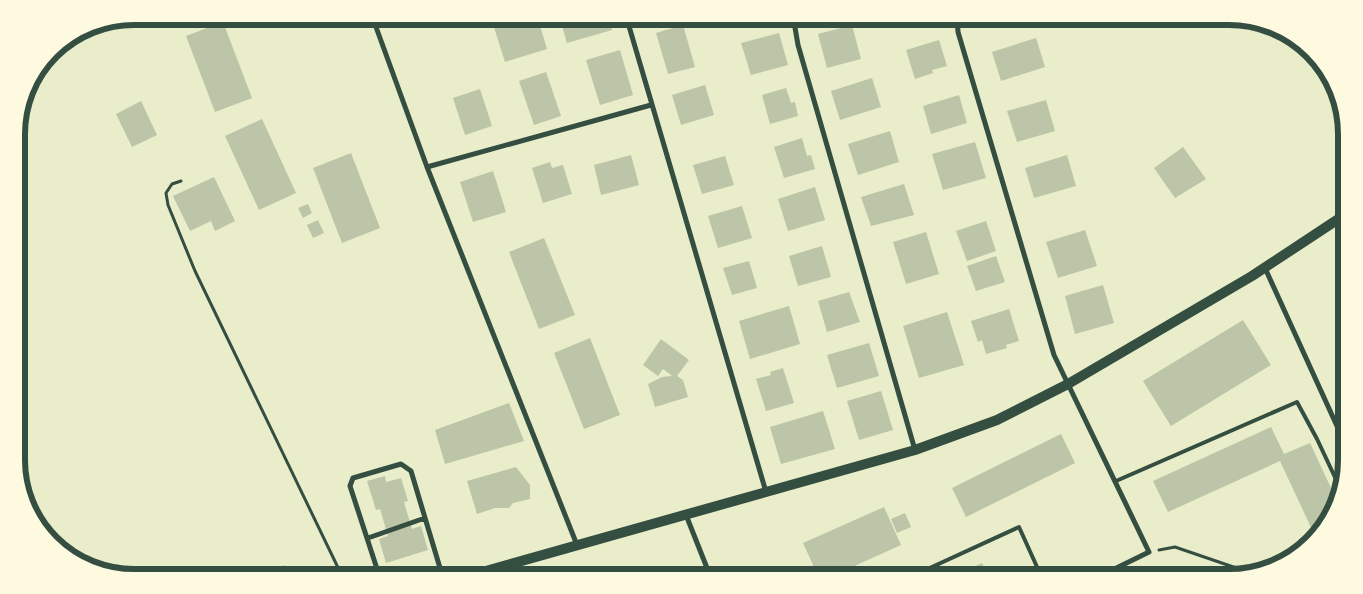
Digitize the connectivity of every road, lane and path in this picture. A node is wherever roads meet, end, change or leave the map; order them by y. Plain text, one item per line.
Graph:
1 (375, 25) edge
2 (629, 25) edge
3 (795, 25) edge
4 (958, 25) edge
5 (651, 105) junction
6 (427, 167) junction
7 (181, 181) dead end
8 (1338, 219) edge
9 (1265, 268) junction
10 (1068, 384) junction
11 (1338, 428) edge
12 (915, 450) junction
13 (1336, 480) edge
14 (1116, 481) junction
15 (766, 493) junction
16 (686, 515) junction
17 (426, 518) junction
18 (368, 538) junction
19 (577, 545) junction
20 (1149, 552) junction
21 (339, 569) edge
22 (377, 569) edge
23 (440, 569) edge
24 (494, 569) edge
25 (707, 569) edge
26 (928, 569) edge
27 (1038, 569) edge
28 (1114, 569) edge
29 (1238, 569) edge

1 - 6 street
2 - 5 street
3 - 12 street
4 - 10 street
5 - 6 street
5 - 15 street
6 - 19 street
7 - 21 path
8 - 9 main road
9 - 10 main road
9 - 11 street
10 - 12 main road
10 - 14 street
12 - 15 main road
13 - 14 lane
14 - 20 street
15 - 16 main road
16 - 19 main road
16 - 25 street
17 - 18 street
17 - 18 street
17 - 23 street
18 - 22 street
19 - 24 main road
20 - 28 street
20 - 29 path
26 - 27 lane

